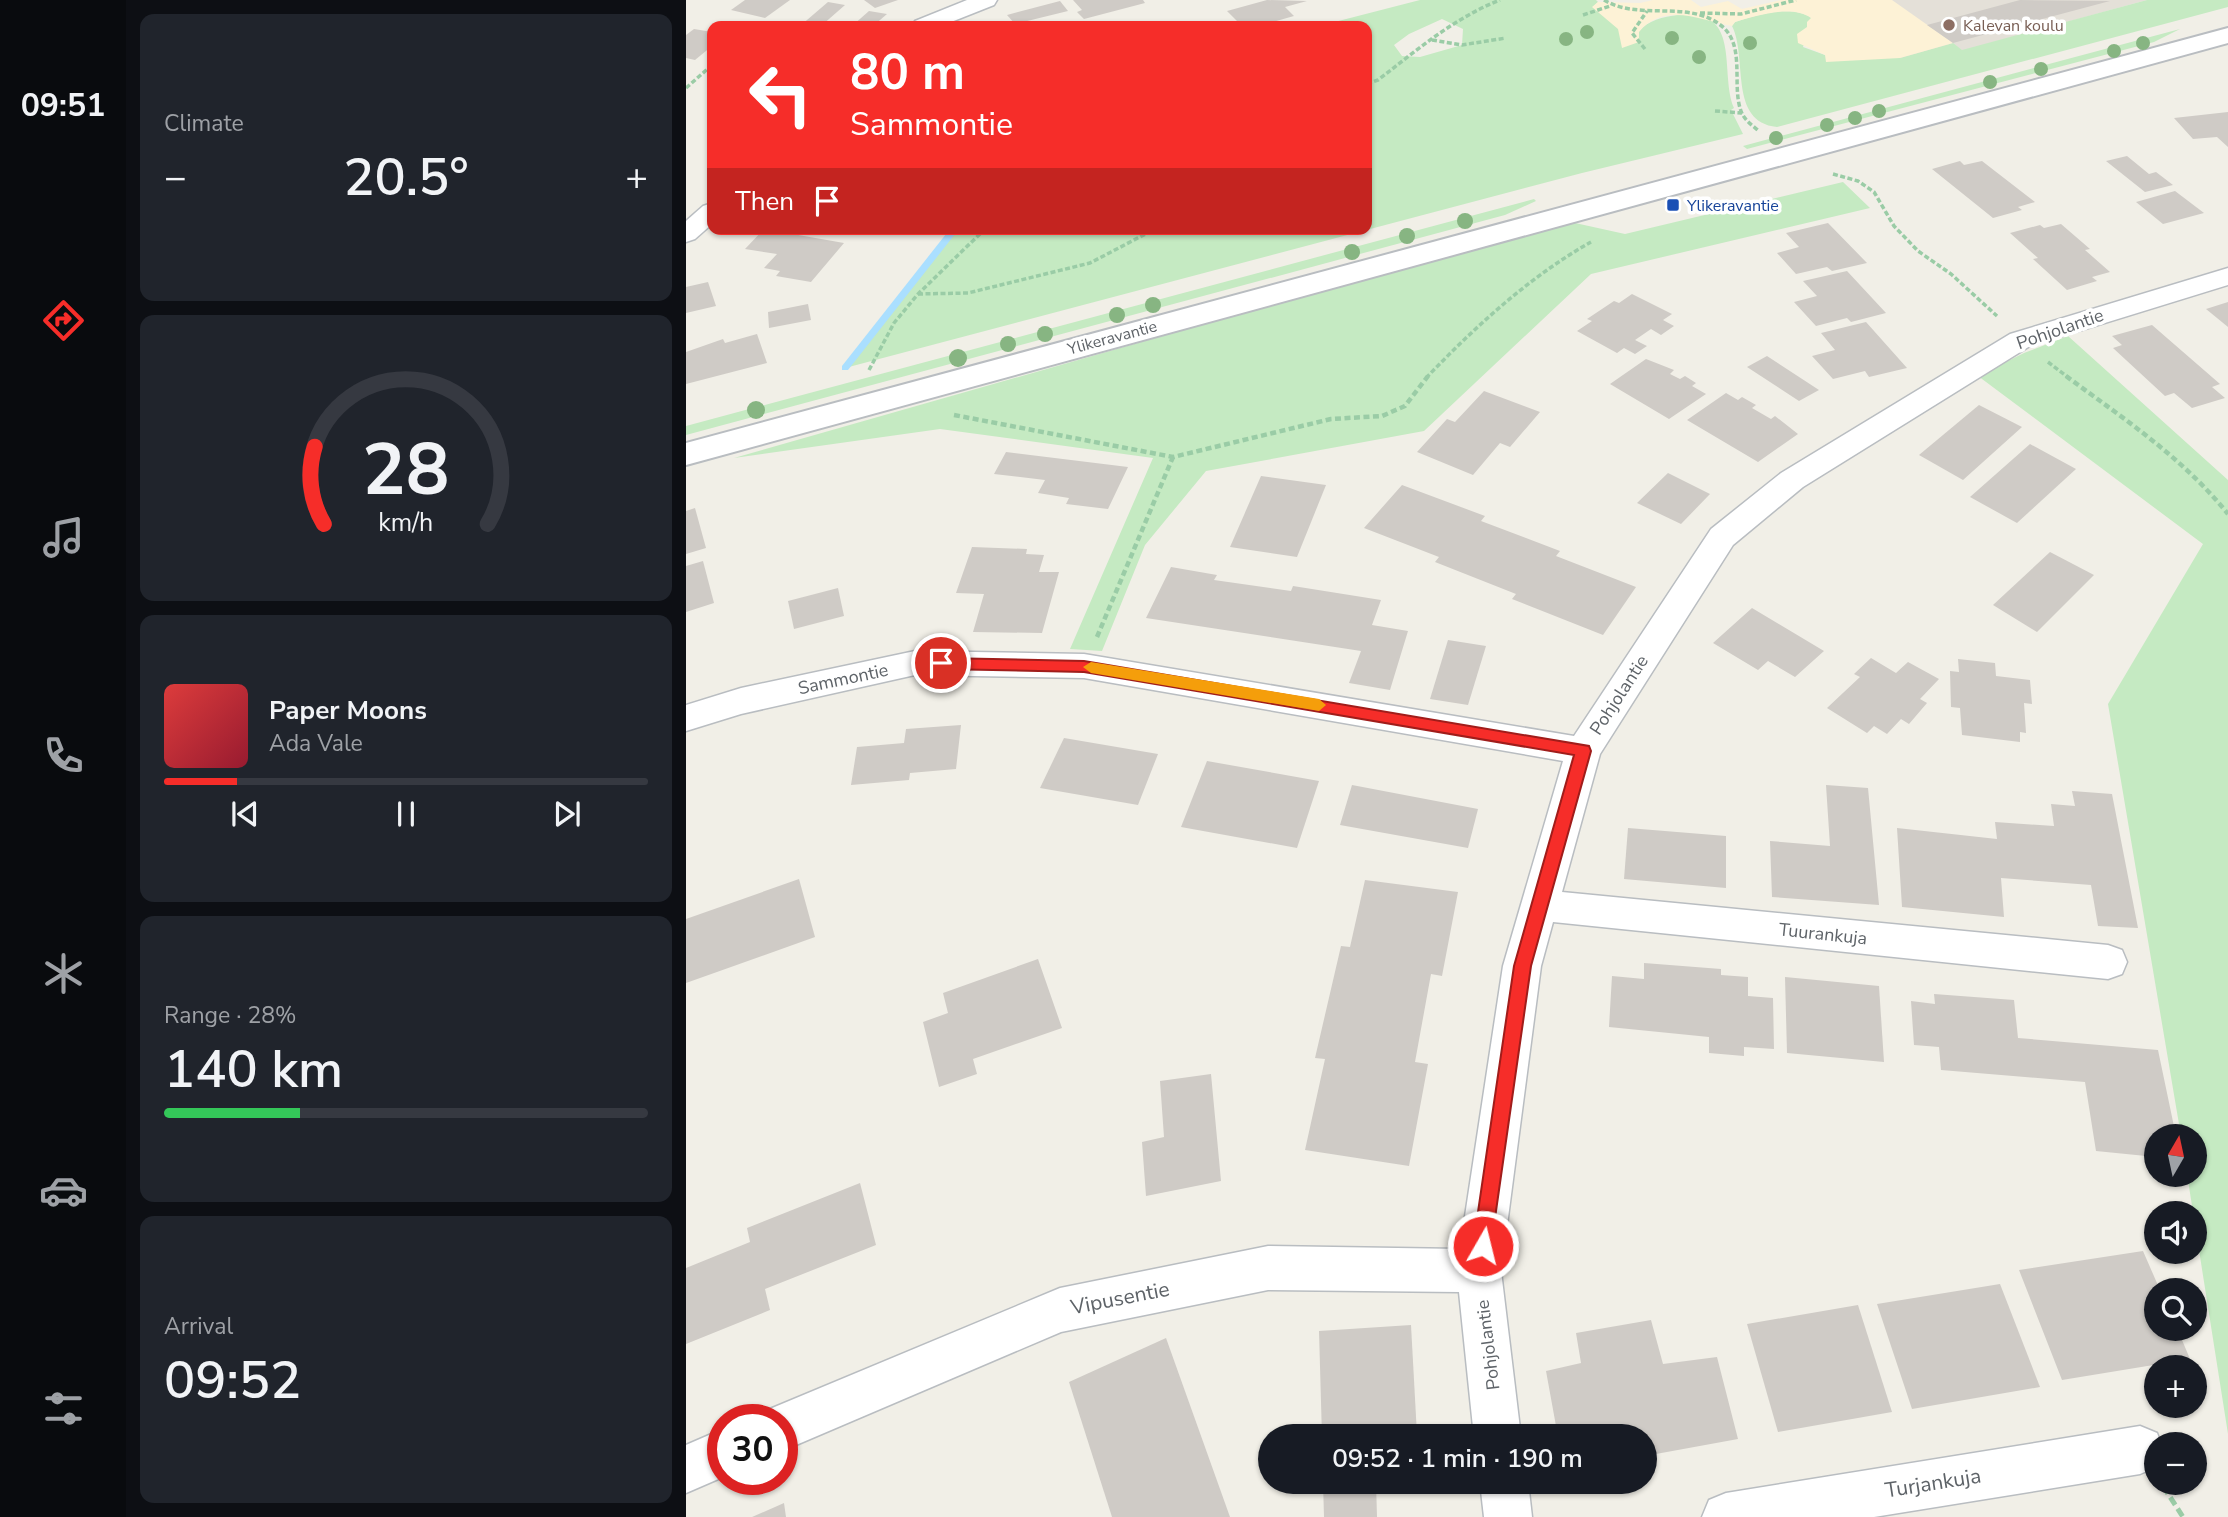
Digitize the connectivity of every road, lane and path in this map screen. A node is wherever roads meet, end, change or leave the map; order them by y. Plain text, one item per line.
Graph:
1 (986, 0) edge
2 (1500, 0) edge
3 (1604, 0) edge
4 (1796, 0) edge
5 (1611, 5) junction
6 (1647, 11) junction
7 (1696, 13) junction
8 (1583, 15) dead end
9 (935, 21) edge
10 (2228, 35) edge
11 (1506, 38) dead end
12 (1431, 40) junction
13 (1645, 49) dead end
14 (707, 69) edge
15 (1372, 82) edge
16 (686, 88) edge
17 (1715, 111) dead end
18 (1741, 113) junction
19 (1765, 136) dead end
20 (1830, 174) dead end
21 (707, 215) edge
22 (686, 234) edge
23 (979, 235) edge
24 (1144, 235) edge
25 (1601, 237) dead end
26 (2228, 276) edge
27 (918, 294) junction
28 (2020, 340) junction
29 (869, 370) dead end
30 (947, 412) dead end
31 (686, 454) edge
32 (1172, 457) junction
33 (2228, 514) edge
34 (1084, 666) junction
35 (686, 718) edge
36 (1583, 751) junction
37 (1538, 905) junction
38 (2108, 962) dead end
39 (1479, 1271) junction
40 (798, 1421) edge
41 (1497, 1424) edge
42 (707, 1460) edge
43 (2144, 1467) edge
44 (686, 1469) edge
45 (1505, 1494) edge
46 (2169, 1495) edge
47 (1508, 1517) edge
48 (1726, 1517) edge
49 (2183, 1517) edge

1 - 9 street
2 - 12 path
3 - 5 path
4 - 7 path
5 - 6 path
5 - 8 path
6 - 7 path
6 - 13 path
7 - 18 path
10 - 31 street, Ylikeravantie
11 - 12 path
12 - 15 path
14 - 16 path
17 - 18 path
18 - 19 path
20 - 28 path
21 - 22 street
23 - 27 path
24 - 27 path
25 - 32 path
26 - 28 street, Pohjolantie
27 - 29 path
28 - 33 path
28 - 36 street, Pohjolantie
30 - 32 path
32 - 34 path
34 - 35 street, Sammontie
34 - 36 street, Sammontie
36 - 37 street, Pohjolantie
37 - 38 street, Tuurankuja
37 - 39 street, Pohjolantie
39 - 40 street, Vipusentie
39 - 41 street, Pohjolantie
42 - 44 street
43 - 48 street, Turjankuja
45 - 47 street
46 - 49 path

